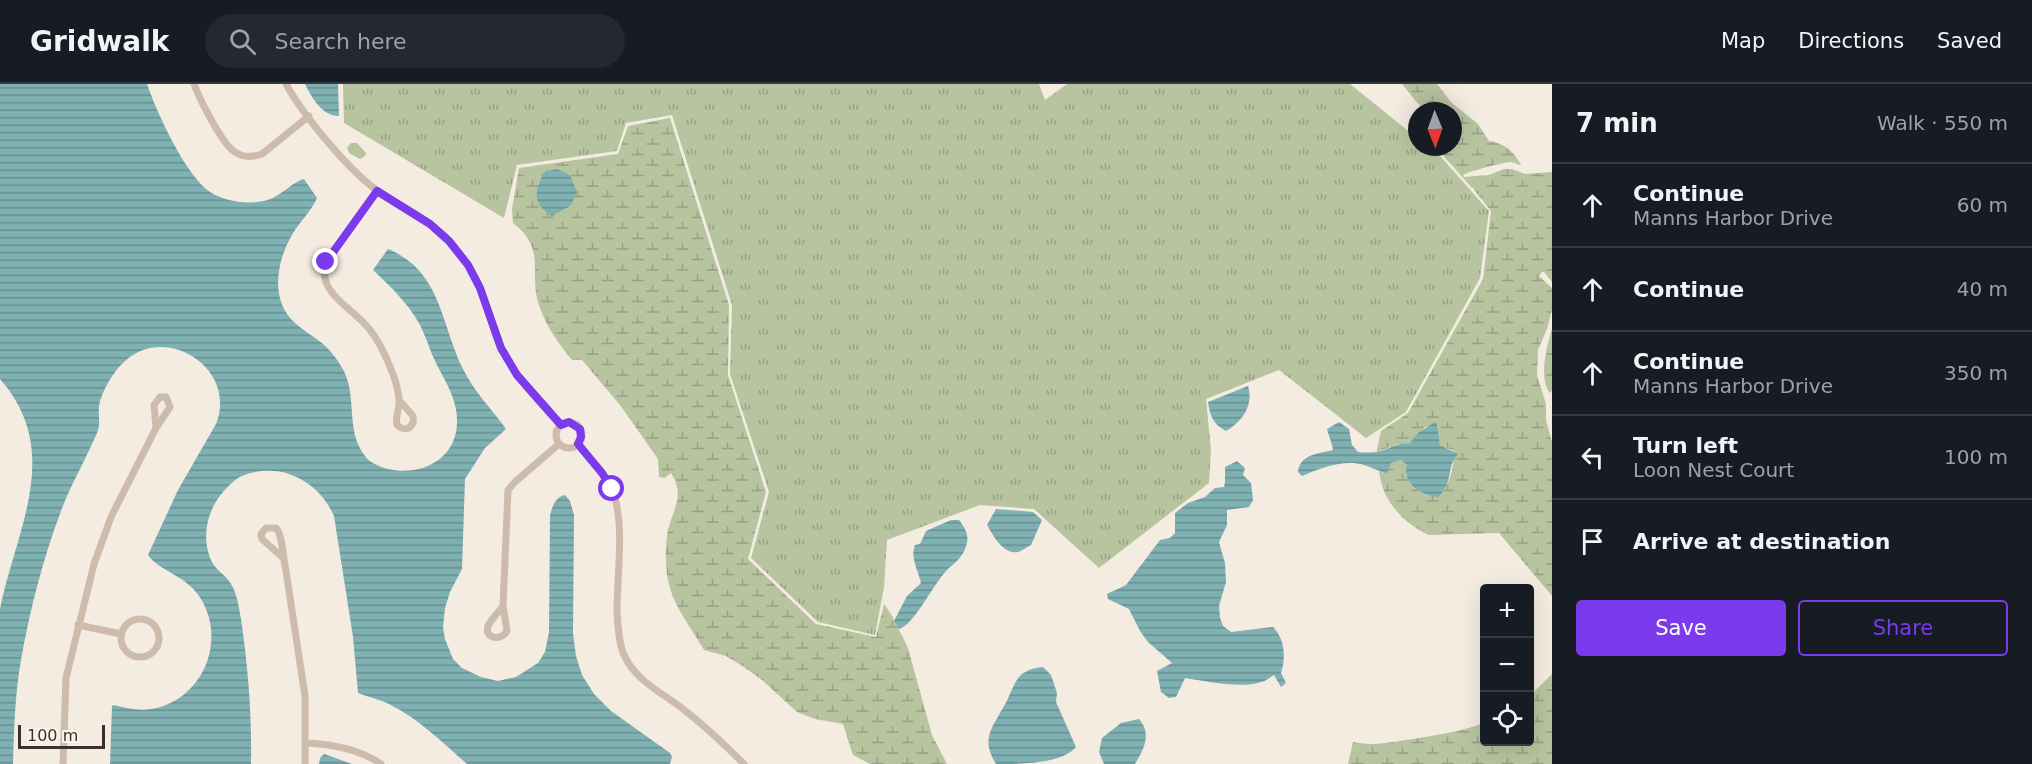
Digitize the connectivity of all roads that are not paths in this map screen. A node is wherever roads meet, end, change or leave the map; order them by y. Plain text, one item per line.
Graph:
1 (194, 84) edge
2 (286, 84) edge
3 (309, 116) junction
4 (377, 191) junction
5 (400, 401) dead end
6 (561, 425) junction
7 (156, 428) dead end
8 (559, 444) junction
9 (578, 444) junction
10 (282, 557) dead end
11 (504, 606) dead end
12 (78, 625) junction
13 (121, 634) junction
14 (306, 743) junction
15 (63, 764) edge
16 (305, 764) edge
17 (381, 764) edge
18 (744, 764) edge

1 - 3 street
2 - 3 street
3 - 4 street
4 - 5 street
4 - 6 street
6 - 8 street
6 - 9 street
7 - 12 street
8 - 9 street
8 - 11 street
9 - 18 street
10 - 14 street
12 - 13 street
12 - 15 street
13 - 13 street
14 - 16 street
14 - 17 street

